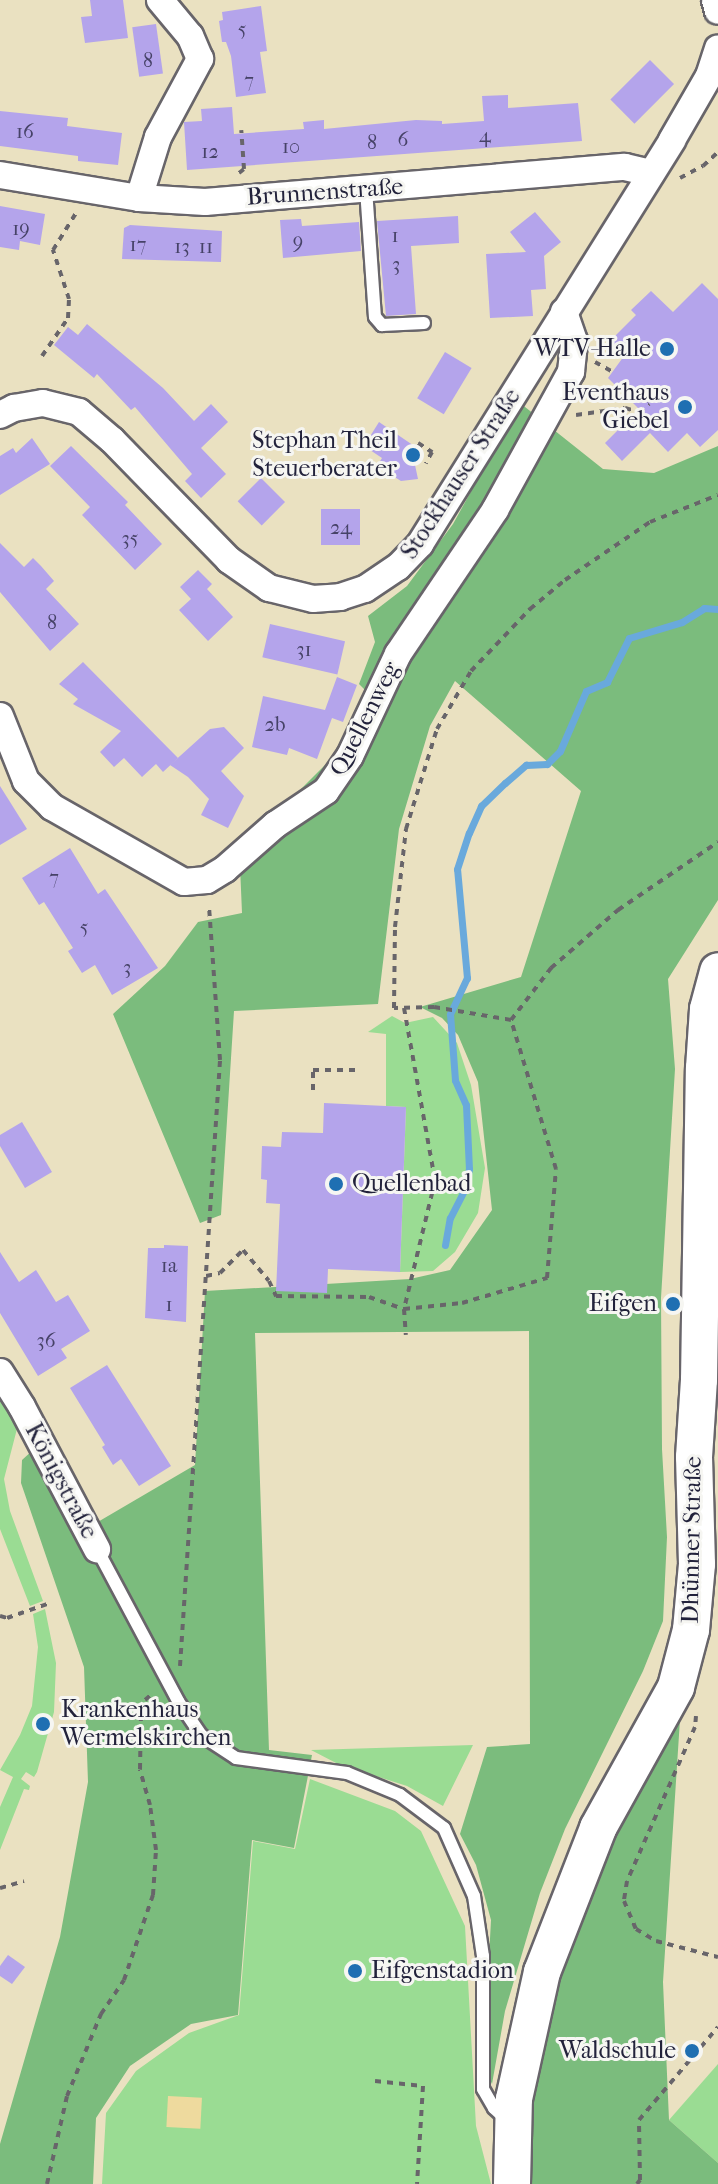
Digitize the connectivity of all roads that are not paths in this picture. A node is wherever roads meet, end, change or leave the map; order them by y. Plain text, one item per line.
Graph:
1 (160, 0) edge
2 (715, 0) edge
3 (718, 11) edge
4 (718, 48) edge
5 (0, 175) edge
6 (663, 177) junction
7 (366, 189) junction
8 (139, 198) junction
9 (564, 312) junction
10 (424, 323) dead end
11 (0, 415) edge
12 (0, 716) edge
13 (718, 971) edge
14 (0, 1372) edge
15 (97, 1549) joint
16 (511, 2123) junction
17 (512, 2184) edge

1 - 8 street
2 - 3 street
4 - 6 street, Stockhauser Straße
5 - 8 street, Brunnenstraße
6 - 7 street, Brunnenstraße
6 - 9 street, Stockhauser Straße
7 - 8 street, Brunnenstraße
7 - 10 lane
9 - 11 street, Stockhauser Straße
9 - 12 street, Quellenweg
13 - 16 main road, Dhünner Straße
14 - 15 street, Königstraße
15 - 16 lane
16 - 17 main road

